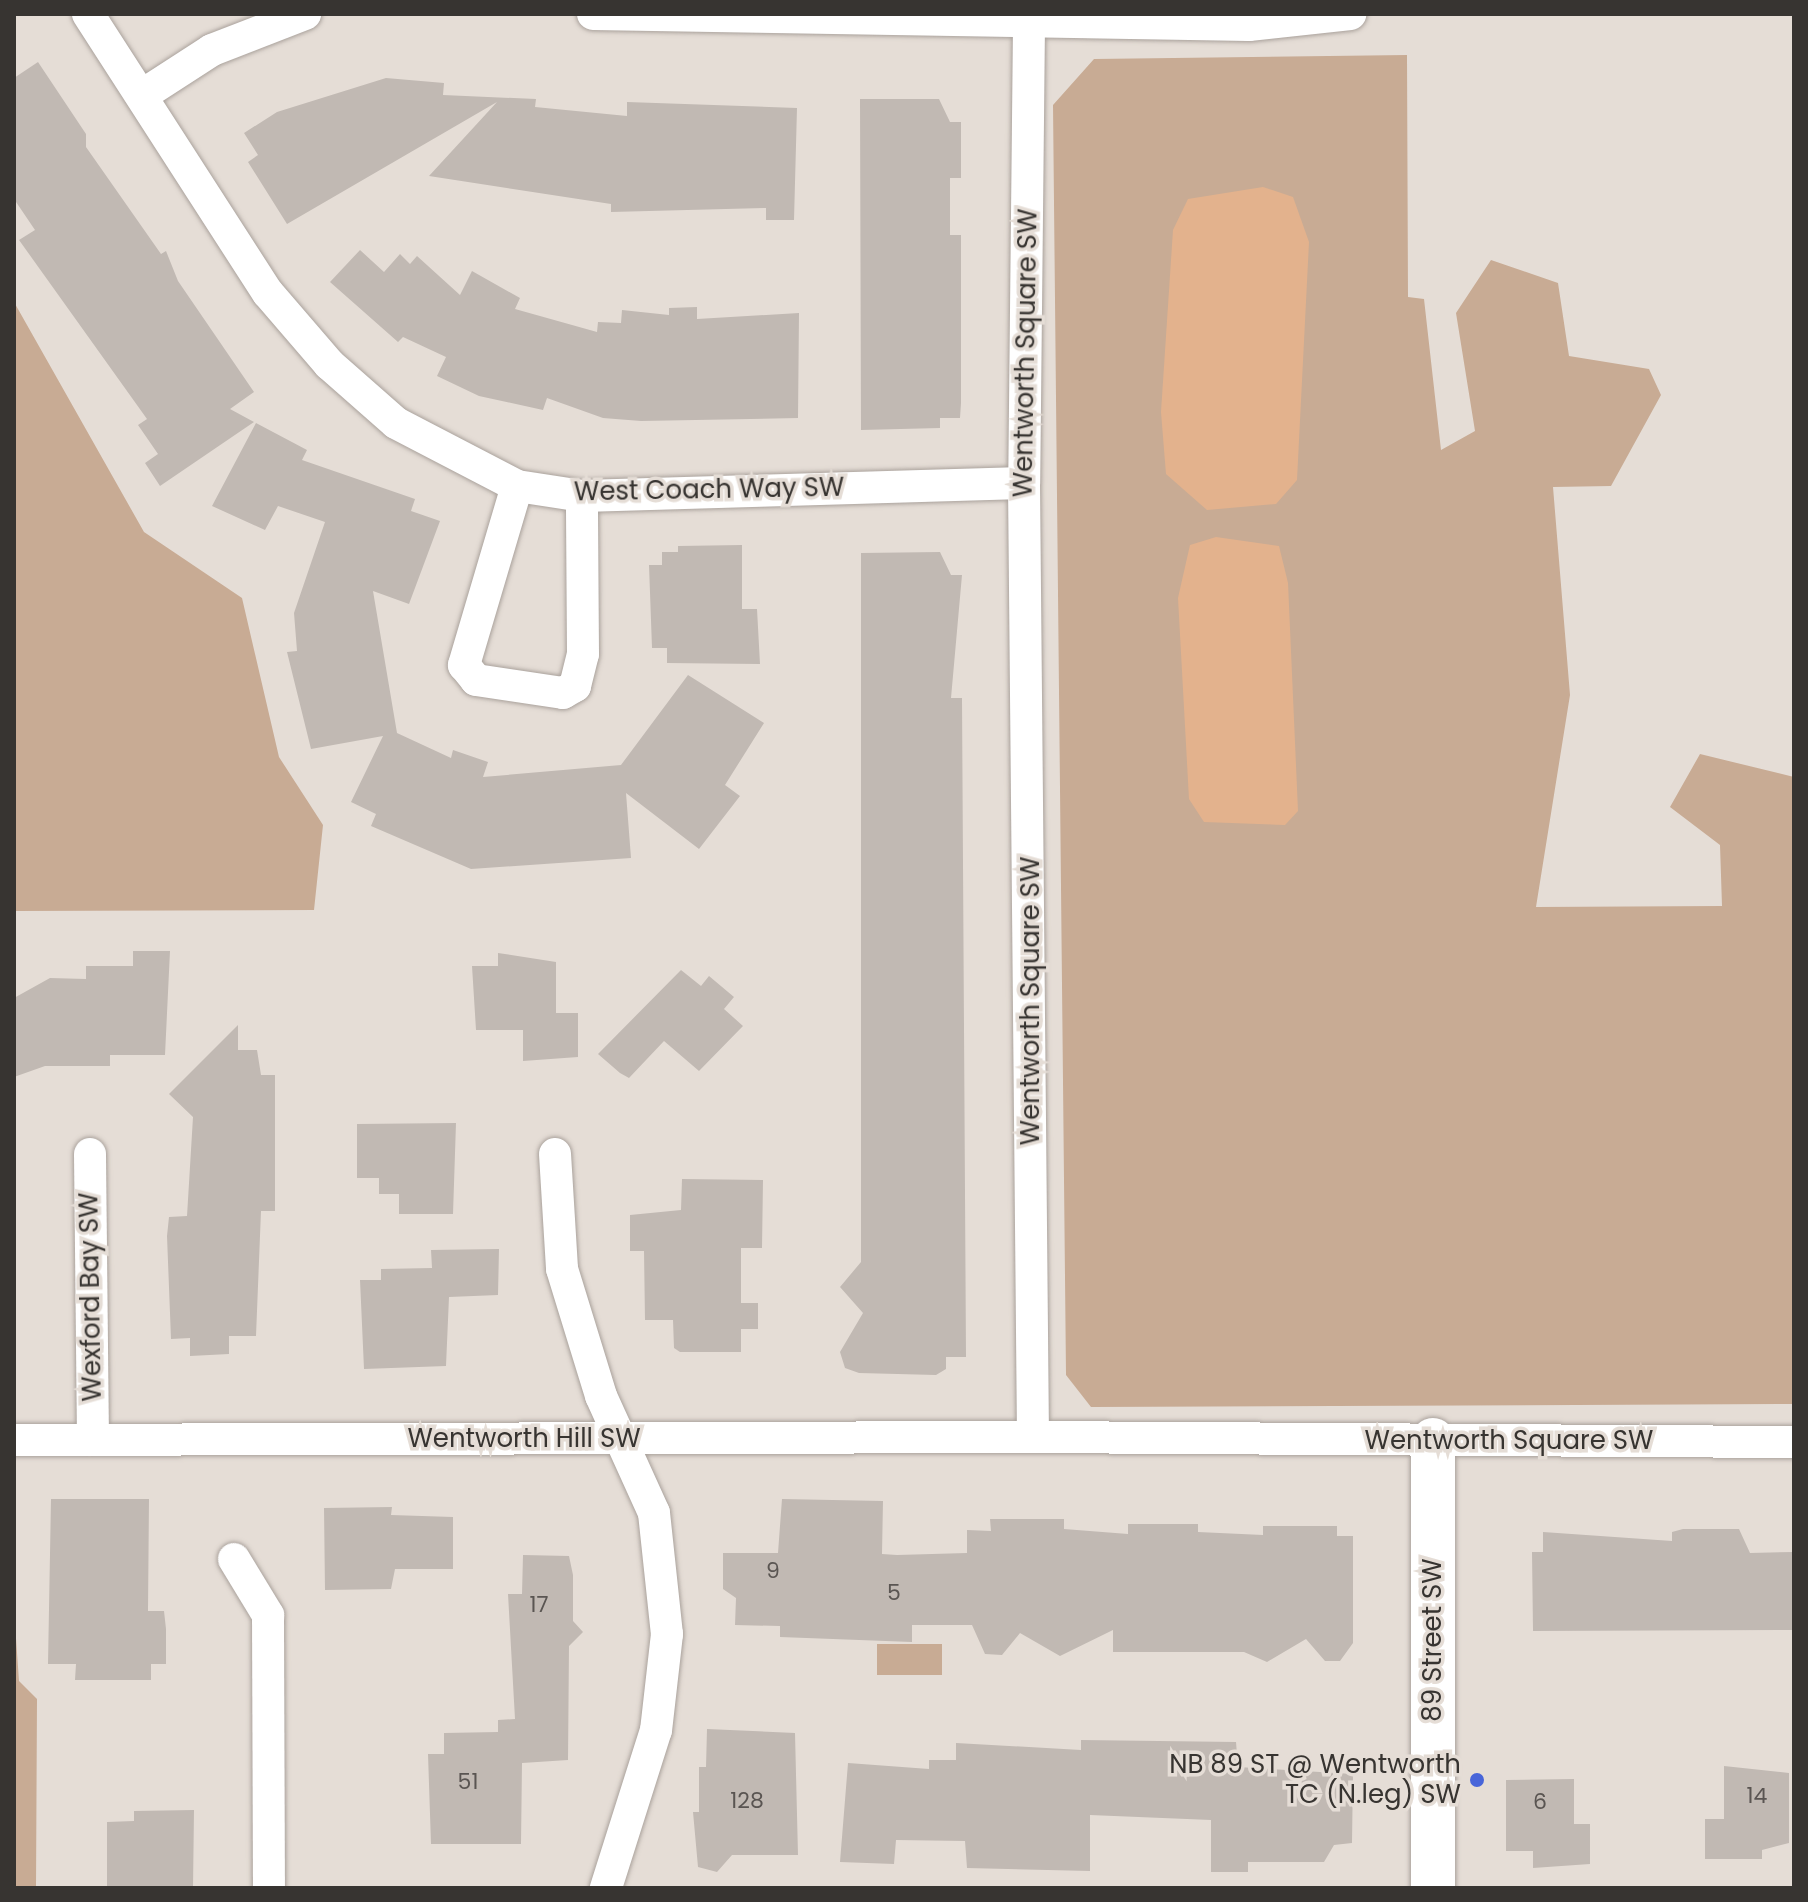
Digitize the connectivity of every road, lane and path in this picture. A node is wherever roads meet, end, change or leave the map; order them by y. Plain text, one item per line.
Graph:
1 (88, 14) edge
2 (305, 14) edge
3 (593, 14) edge
4 (1287, 14) edge
5 (1350, 14) edge
6 (1029, 24) junction
7 (1249, 25) junction
8 (144, 94) junction
9 (1024, 483) junction
10 (517, 486) junction
11 (582, 496) junction
12 (90, 1154) dead end
13 (555, 1154) dead end
14 (1033, 1437) junction
15 (625, 1438) junction
16 (14, 1440) edge
17 (93, 1440) junction
18 (1433, 1440) junction
19 (1794, 1442) edge
20 (234, 1559) dead end
21 (269, 1888) edge
22 (606, 1888) edge
23 (1433, 1888) edge

1 - 8 street, West Coach Way SW
2 - 8 street
3 - 6 street
4 - 7 street
5 - 7 street
6 - 7 street
6 - 9 street, Wentworth Square SW
8 - 10 street, West Coach Way SW
9 - 11 street, West Coach Way SW
9 - 14 street, Wentworth Square SW
10 - 11 street, West Coach Way SW
10 - 11 street
12 - 17 street, Wexford Bay SW
13 - 15 street
14 - 15 street, Wentworth Hill SW
14 - 18 street, Wentworth Square SW
15 - 17 street, Wentworth Hill SW
15 - 22 street
16 - 17 street, Wentworth Hill SW
18 - 19 street, Wentworth Square SW
18 - 23 street, 89 Street SW
20 - 21 street

